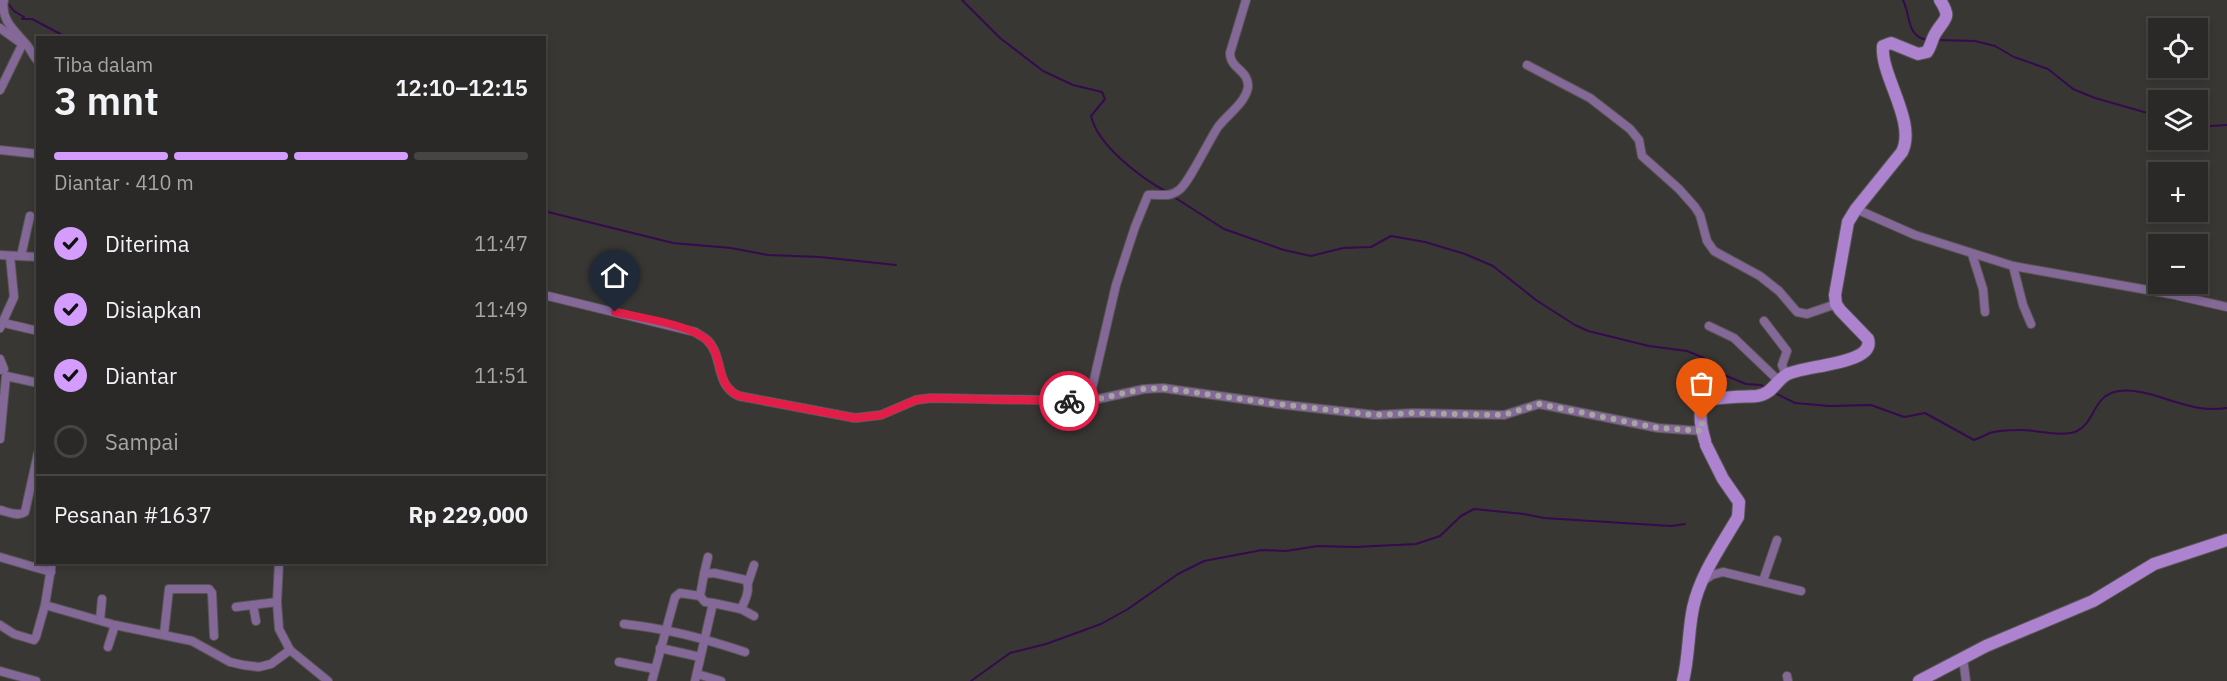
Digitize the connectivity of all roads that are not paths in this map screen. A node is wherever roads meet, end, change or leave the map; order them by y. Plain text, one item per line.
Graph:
1 (4, 0) edge
2 (1246, 0) edge
3 (1940, 0) edge
4 (1, 8) edge
5 (0, 28) edge
6 (22, 45) junction
7 (35, 59) edge
8 (1527, 65) dead end
9 (0, 90) edge
10 (0, 150) edge
11 (36, 154) edge
12 (1856, 209) junction
13 (30, 216) dead end
14 (1972, 254) junction
15 (0, 255) edge
16 (10, 256) junction
17 (21, 256) junction
18 (36, 258) edge
19 (2013, 266) junction
20 (2148, 290) edge
21 (2170, 294) edge
22 (546, 296) edge
23 (1836, 304) junction
24 (2227, 307) edge
25 (1985, 312) dead end
26 (1764, 321) dead end
27 (2031, 324) dead end
28 (2, 325) edge
29 (1709, 326) dead end
30 (36, 331) edge
31 (0, 359) edge
32 (3, 372) edge
33 (1782, 378) junction
34 (36, 382) edge
35 (1089, 401) junction
36 (1, 429) edge
37 (0, 439) edge
38 (1704, 439) junction
39 (36, 462) edge
40 (0, 510) edge
41 (1777, 540) dead end
42 (2227, 540) edge
43 (0, 557) edge
44 (708, 557) dead end
45 (52, 564) edge
46 (279, 564) edge
47 (754, 565) dead end
48 (51, 572) junction
49 (704, 574) junction
50 (1763, 581) junction
51 (1702, 582) junction
52 (748, 583) junction
53 (1801, 591) dead end
54 (700, 596) junction
55 (102, 599) dead end
56 (277, 602) junction
57 (714, 603) junction
58 (253, 604) junction
59 (45, 605) junction
60 (236, 607) dead end
61 (741, 609) junction
62 (754, 616) dead end
63 (100, 620) junction
64 (256, 621) dead end
65 (624, 624) dead end
66 (0, 625) edge
67 (116, 625) junction
68 (666, 629) junction
69 (164, 634) junction
70 (214, 636) dead end
71 (705, 639) junction
72 (108, 647) dead end
73 (660, 648) junction
74 (290, 650) junction
75 (745, 652) dead end
76 (700, 657) junction
77 (1963, 658) junction
78 (619, 662) dead end
79 (655, 669) junction
80 (0, 671) edge
81 (696, 677) edge
82 (36, 681) edge
83 (328, 681) edge
84 (651, 681) edge
85 (721, 681) edge
86 (1683, 681) edge
87 (1918, 681) edge
88 (1966, 681) edge

1 - 4 street
2 - 35 street
3 - 12 street
4 - 7 street
5 - 6 street
6 - 7 street
6 - 9 street
8 - 23 street
10 - 11 street
12 - 14 street
12 - 23 street
13 - 17 street
14 - 19 street
14 - 25 street
15 - 16 street
16 - 17 street
16 - 28 street
17 - 18 street
19 - 20 street
19 - 27 street
21 - 24 street
22 - 35 street
23 - 33 street
26 - 33 street
28 - 30 street
29 - 33 street
31 - 32 street
32 - 34 street
32 - 36 street
33 - 38 street
35 - 38 street
36 - 37 street
38 - 51 street
39 - 40 street
41 - 50 street
42 - 77 street
43 - 48 street
44 - 49 street
45 - 48 street
46 - 56 street
47 - 52 street
48 - 59 street
49 - 52 street
49 - 54 street
50 - 51 street
50 - 53 street
51 - 86 street
52 - 61 street
54 - 57 street
54 - 68 street
55 - 63 street
56 - 58 street
56 - 74 street
57 - 61 street
57 - 71 street
58 - 60 street
58 - 64 street
59 - 63 street
59 - 66 street
61 - 62 street
63 - 67 street
65 - 68 street
67 - 69 street
67 - 72 street
68 - 71 street
68 - 73 street
69 - 70 street
69 - 74 street
71 - 75 street
71 - 76 street
73 - 76 street
73 - 79 street
74 - 83 street
76 - 81 street
77 - 87 street
77 - 88 street
78 - 79 street
79 - 84 street
80 - 82 street
81 - 85 street

